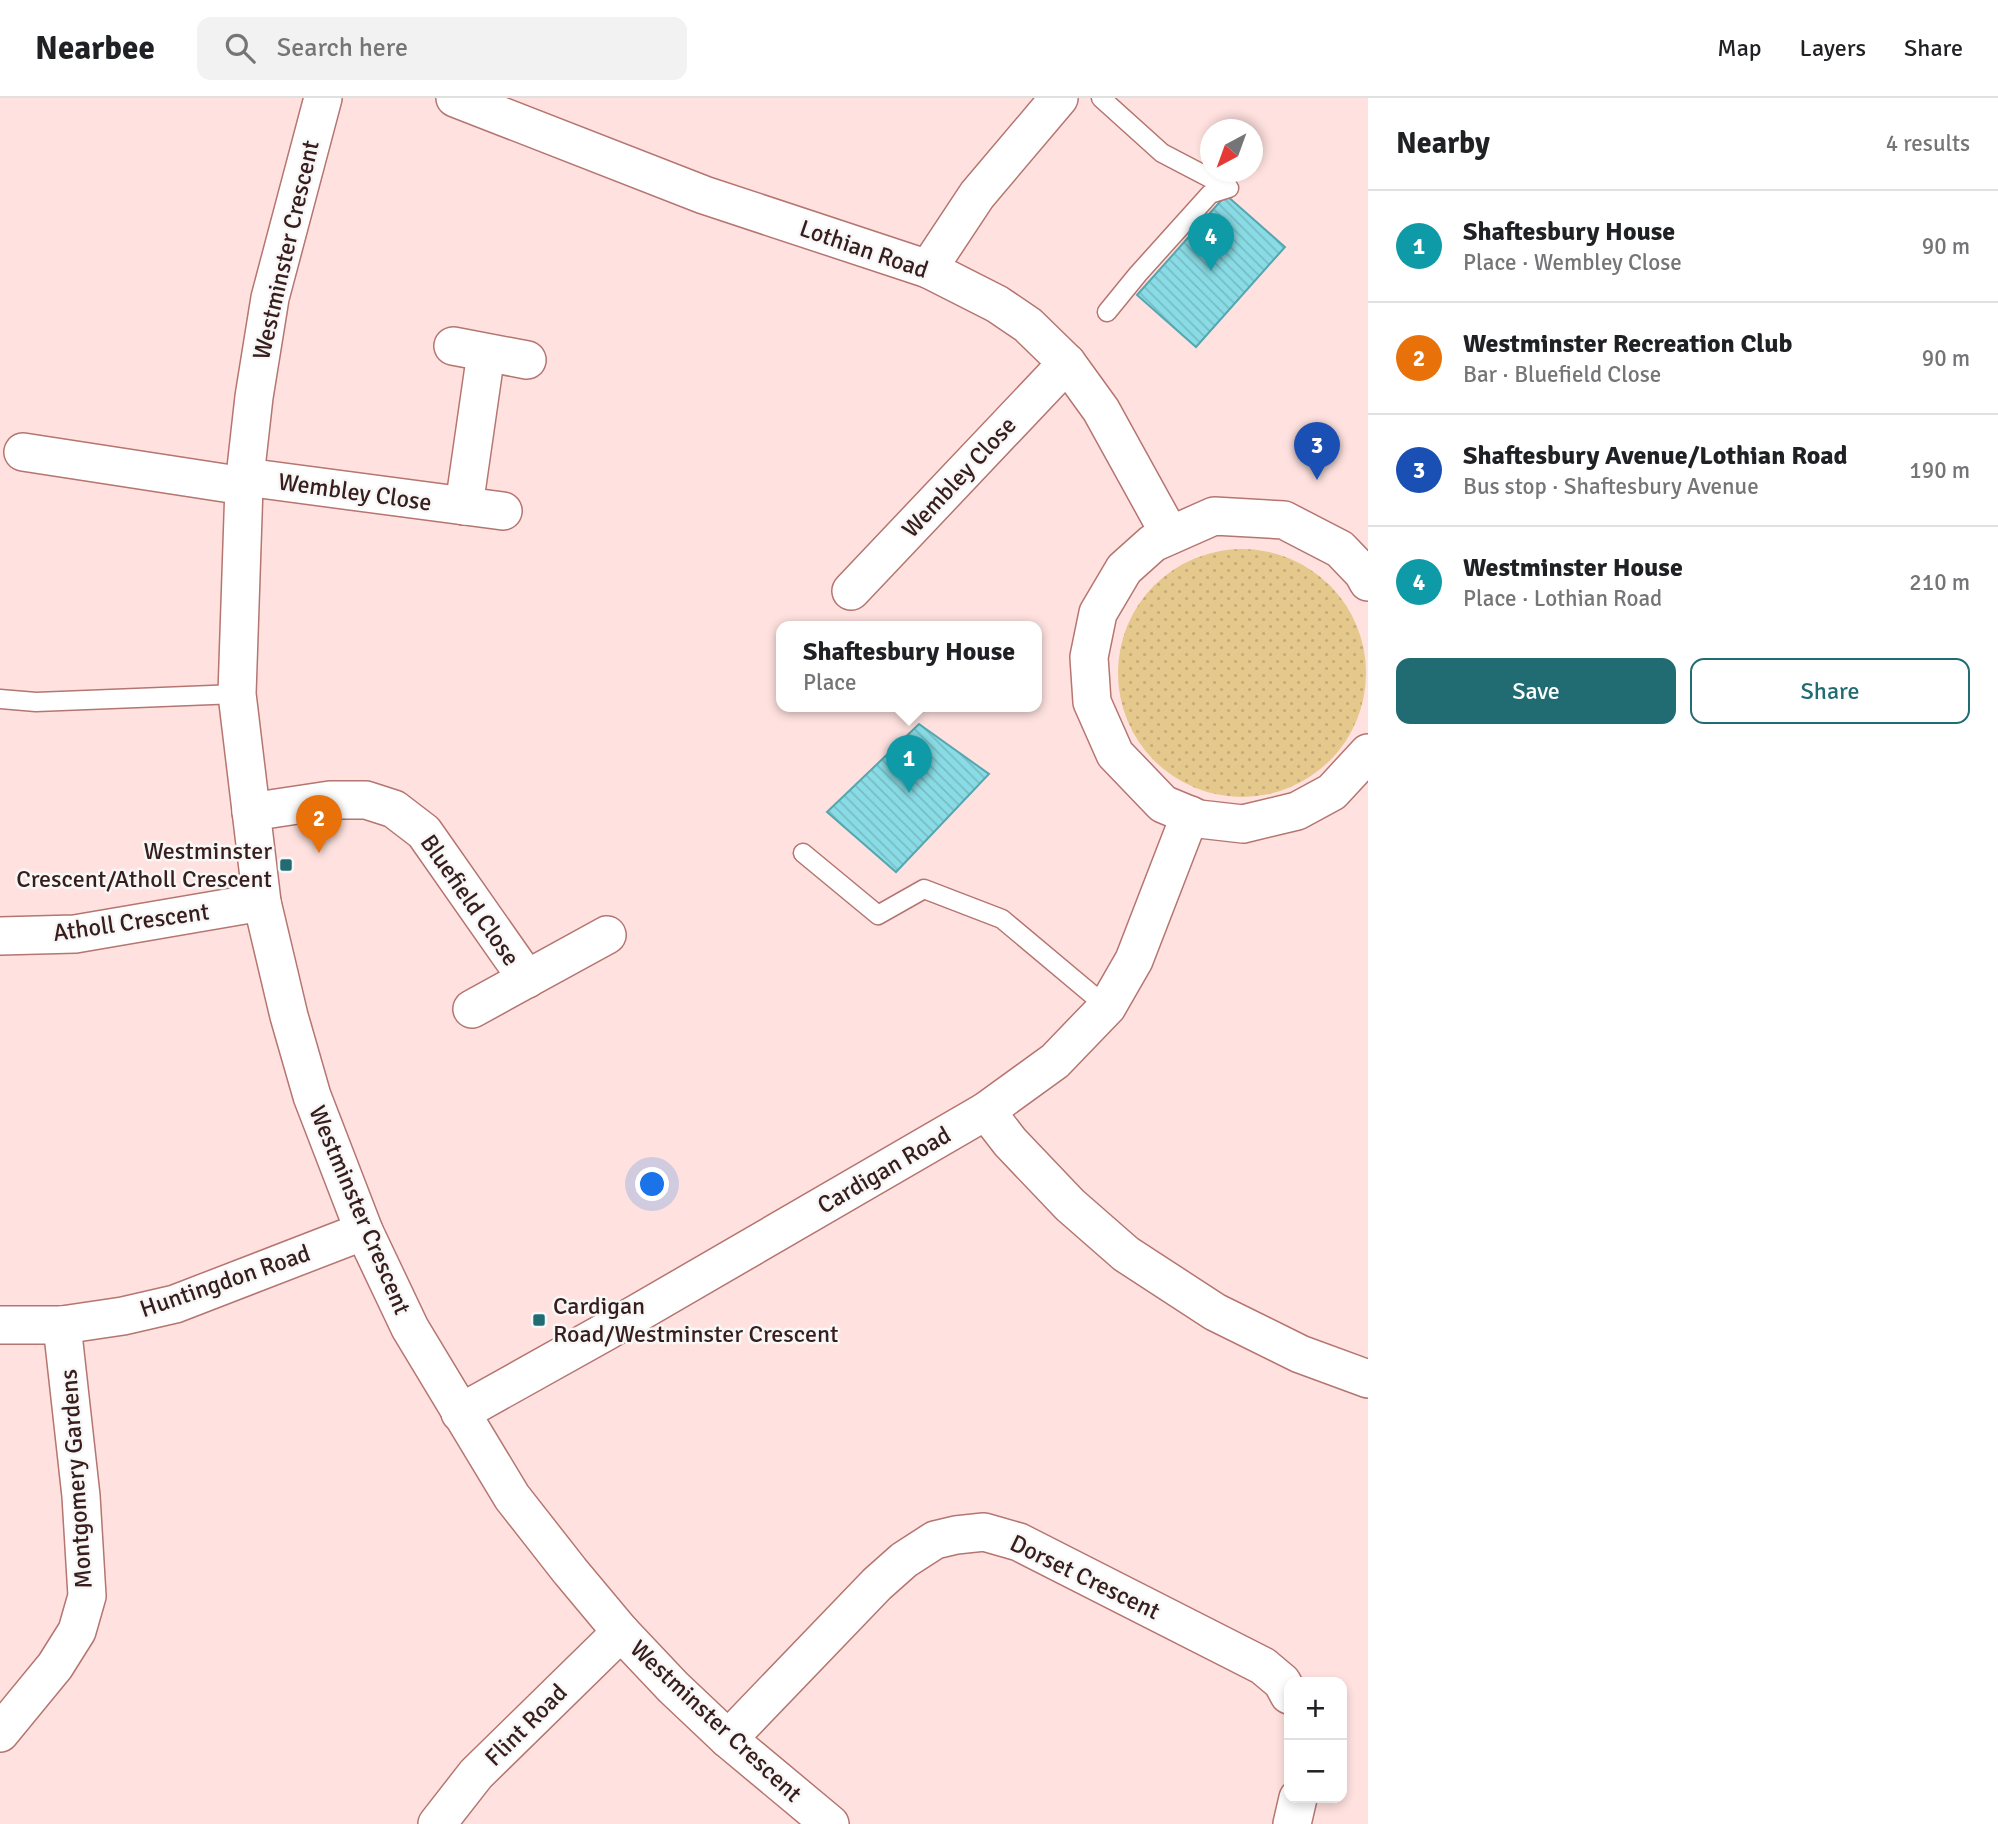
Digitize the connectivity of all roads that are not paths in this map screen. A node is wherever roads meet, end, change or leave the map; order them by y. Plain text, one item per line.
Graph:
1 (323, 98) edge
2 (455, 98) edge
3 (1059, 98) edge
4 (1101, 98) edge
5 (928, 269) junction
6 (1107, 312) dead end
7 (527, 360) dead end
8 (1067, 363) junction
9 (23, 452) dead end
10 (244, 482) junction
11 (464, 506) junction
12 (503, 511) dead end
13 (1170, 535) junction
14 (1366, 577) edge
15 (851, 591) dead end
16 (237, 694) junction
17 (0, 699) edge
18 (1368, 753) edge
19 (251, 812) junction
20 (1189, 815) junction
21 (803, 853) dead end
22 (262, 902) junction
23 (607, 935) dead end
24 (0, 936) edge
25 (527, 979) junction
26 (1107, 1007) junction
27 (472, 1009) dead end
28 (986, 1111) junction
29 (364, 1231) junction
30 (0, 1325) edge
31 (62, 1325) junction
32 (1368, 1378) edge
33 (460, 1413) junction
34 (621, 1632) junction
35 (1284, 1686) edge
36 (0, 1733) edge
37 (728, 1739) junction
38 (1297, 1803) edge
39 (437, 1824) edge
40 (830, 1824) edge
41 (1292, 1824) edge

1 - 10 street, Westminster Crescent
2 - 5 street, Lothian Road
3 - 5 street
4 - 6 lane
5 - 8 street, Lothian Road
7 - 11 street, Wembley Close
8 - 13 street, Lothian Road
8 - 15 street, Wembley Close
9 - 10 street
10 - 11 street, Wembley Close
10 - 16 street, Westminster Crescent
11 - 12 street, Wembley Close
13 - 14 street
13 - 20 street
16 - 17 lane
16 - 19 street, Westminster Crescent
18 - 20 street
19 - 22 street, Westminster Crescent
19 - 25 street, Bluefield Close
20 - 26 street, Cardigan Road
21 - 26 lane
22 - 24 street, Atholl Crescent
22 - 29 street, Westminster Crescent
23 - 25 street, Bluefield Close
25 - 27 street, Bluefield Close
26 - 28 street, Cardigan Road
28 - 32 street
28 - 33 street, Cardigan Road
29 - 31 street, Huntingdon Road
29 - 33 street, Westminster Crescent
30 - 31 street, Huntingdon Road
31 - 36 street, Montgomery Gardens
33 - 34 street, Westminster Crescent
34 - 37 street, Westminster Crescent
34 - 39 street, Flint Road
35 - 37 street, Dorset Crescent
37 - 40 street, Westminster Crescent
38 - 41 street

